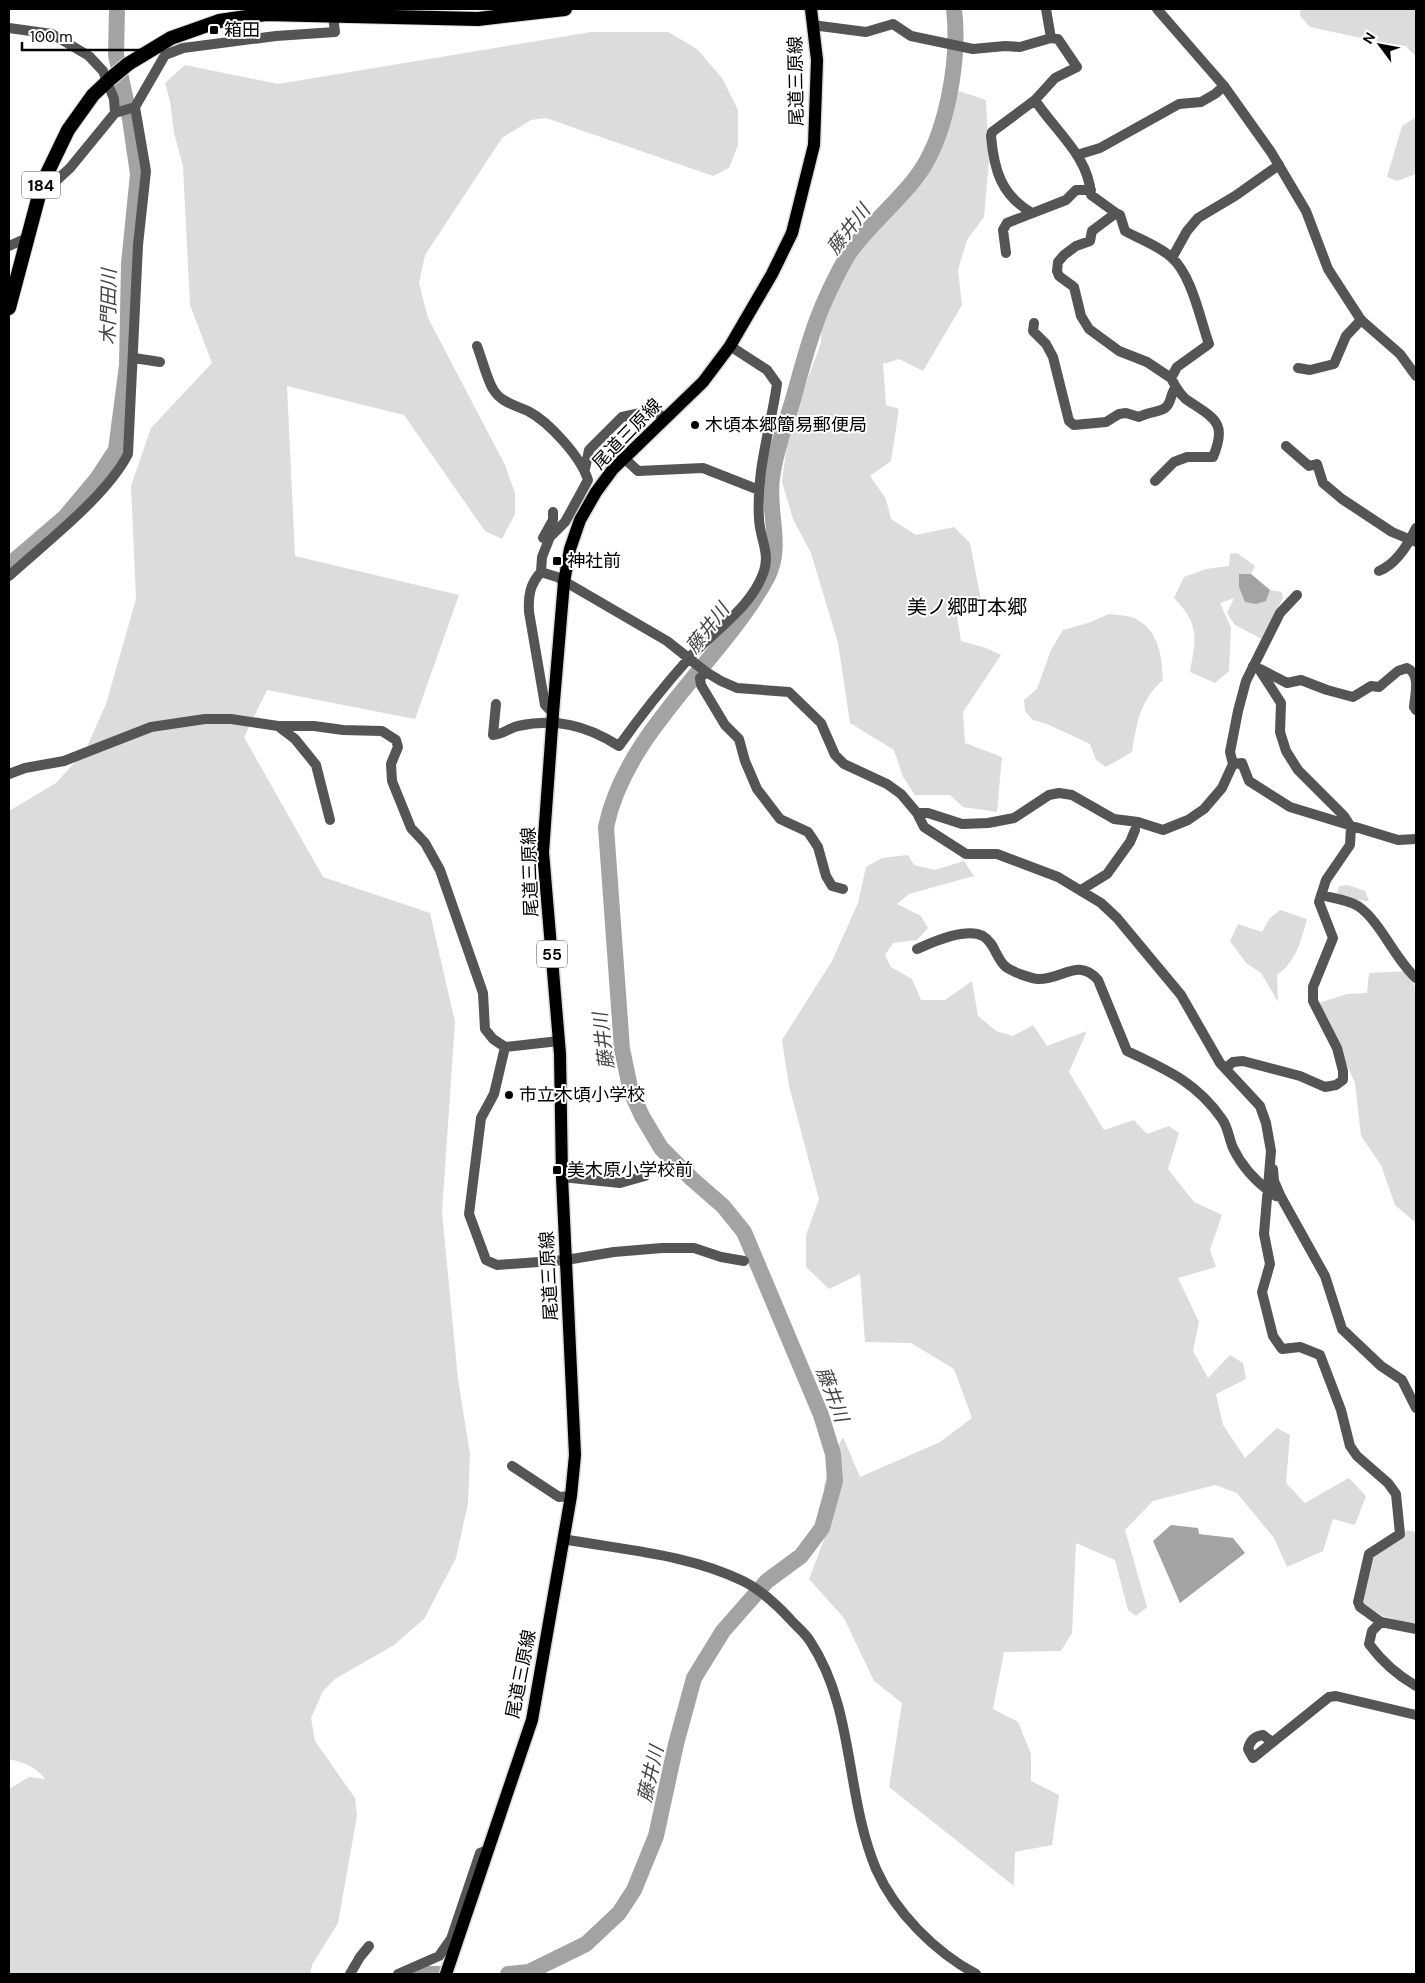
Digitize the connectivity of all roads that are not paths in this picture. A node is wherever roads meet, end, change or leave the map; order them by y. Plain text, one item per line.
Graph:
1 (564, 9) edge
2 (811, 9) edge
3 (1046, 9) edge
4 (1157, 9) edge
5 (546, 10) edge
6 (265, 12) edge
7 (333, 16) junction
8 (812, 25) junction
9 (9, 28) edge
10 (1051, 38) junction
11 (108, 81) junction
12 (1224, 86) junction
13 (1035, 100) junction
14 (135, 107) junction
15 (115, 113) junction
16 (1077, 155) junction
17 (1279, 165) junction
18 (42, 184) junction
19 (1091, 190) junction
20 (1032, 212) junction
21 (1116, 213) junction
22 (27, 238) junction
23 (9, 246) edge
24 (1006, 253) dead end
25 (1172, 258) junction
26 (9, 308) edge
27 (1361, 320) junction
28 (1034, 323) dead end
29 (477, 346) dead end
30 (730, 346) junction
31 (134, 358) junction
32 (160, 362) dead end
33 (1298, 368) dead end
34 (1416, 376) edge
35 (1171, 378) junction
36 (1176, 387) junction
37 (665, 419) junction
38 (1286, 446) dead end
39 (624, 458) junction
40 (585, 470) junction
41 (1155, 481) dead end
42 (759, 490) junction
43 (553, 512) dead end
44 (1416, 528) edge
45 (1414, 541) edge
46 (1379, 571) dead end
47 (541, 572) junction
48 (9, 576) edge
49 (564, 582) junction
50 (1297, 594) dead end
51 (690, 658) junction
52 (1256, 667) junction
53 (706, 672) junction
54 (1416, 693) edge
55 (496, 704) dead end
56 (1416, 710) edge
57 (552, 718) junction
58 (278, 726) junction
59 (1233, 764) junction
60 (9, 774) edge
61 (917, 813) junction
62 (1114, 819) junction
63 (330, 820) dead end
64 (1352, 827) junction
65 (1135, 830) junction
66 (1163, 830) junction
67 (1416, 839) edge
68 (843, 889) dead end
69 (1081, 890) junction
70 (1320, 895) junction
71 (917, 948) dead end
72 (1416, 978) edge
73 (559, 1041) junction
74 (505, 1047) junction
75 (1226, 1068) junction
76 (1270, 1160) junction
77 (645, 1176) dead end
78 (562, 1177) junction
79 (1267, 1190) junction
80 (1281, 1197) junction
81 (566, 1260) junction
82 (744, 1261) dead end
83 (1416, 1408) edge
84 (512, 1466) dead end
85 (571, 1496) junction
86 (563, 1540) junction
87 (1381, 1622) junction
88 (1416, 1629) edge
89 (1416, 1686) edge
90 (1416, 1715) edge
91 (1272, 1742) dead end
92 (488, 1850) junction
93 (370, 1946) dead end
94 (448, 1968) edge
95 (350, 1974) edge
96 (398, 1974) edge
97 (976, 1974) edge

1 - 5 highway, 184
2 - 8 main road, 尾道三原線 / 55
3 - 10 street
4 - 12 street
5 - 7 highway, 184
6 - 7 highway, 184
6 - 11 highway, 184
7 - 14 street
8 - 10 street
8 - 30 main road, 尾道三原線 / 55
9 - 11 street
10 - 13 street
11 - 15 street
11 - 18 highway, 184
12 - 16 street
12 - 17 street
13 - 16 street
13 - 20 street
14 - 15 street
14 - 31 street
15 - 18 street
16 - 19 street
17 - 25 street
17 - 27 street
18 - 22 highway, 184
19 - 20 street
19 - 21 street
20 - 24 street
21 - 25 street
21 - 35 street
22 - 23 street
22 - 26 highway, 184
25 - 35 street
27 - 33 street
27 - 34 street
28 - 36 street
29 - 40 street
30 - 37 main road, 尾道三原線 / 55
30 - 42 street
31 - 32 street
31 - 48 street
35 - 36 street
36 - 41 street
37 - 39 main road, 尾道三原線 / 55
37 - 40 street
38 - 45 street
39 - 42 street
39 - 49 main road, 尾道三原線 / 55
40 - 47 street
42 - 51 street
43 - 47 street
44 - 45 street
45 - 46 street
47 - 49 street
47 - 57 street
49 - 51 street
49 - 57 main road, 尾道三原線 / 55
50 - 52 street
51 - 53 street
51 - 57 street
52 - 54 street
52 - 59 street
52 - 64 street
53 - 61 street
53 - 68 street
54 - 56 street
55 - 57 street
57 - 73 main road, 尾道三原線 / 55
58 - 60 street
58 - 63 street
58 - 74 street
59 - 64 street
59 - 66 street
61 - 62 street
61 - 69 street
62 - 65 street
62 - 66 street
64 - 67 street
64 - 70 street
65 - 66 street
65 - 69 street
69 - 75 street
70 - 72 street
70 - 75 street
71 - 79 street
73 - 74 street
73 - 78 main road, 尾道三原線 / 55
74 - 81 street
75 - 76 street
76 - 79 street
76 - 80 street
77 - 78 street
78 - 81 main road, 尾道三原線 / 55
79 - 80 street
79 - 87 street
80 - 83 street
81 - 82 street
81 - 85 main road, 尾道三原線 / 55
84 - 85 street
85 - 86 main road, 尾道三原線 / 55
86 - 92 main road, 尾道三原線 / 55
86 - 97 street
87 - 88 street
87 - 89 street
90 - 91 street
92 - 94 main road, 尾道三原線 / 55
92 - 96 street
93 - 95 street

